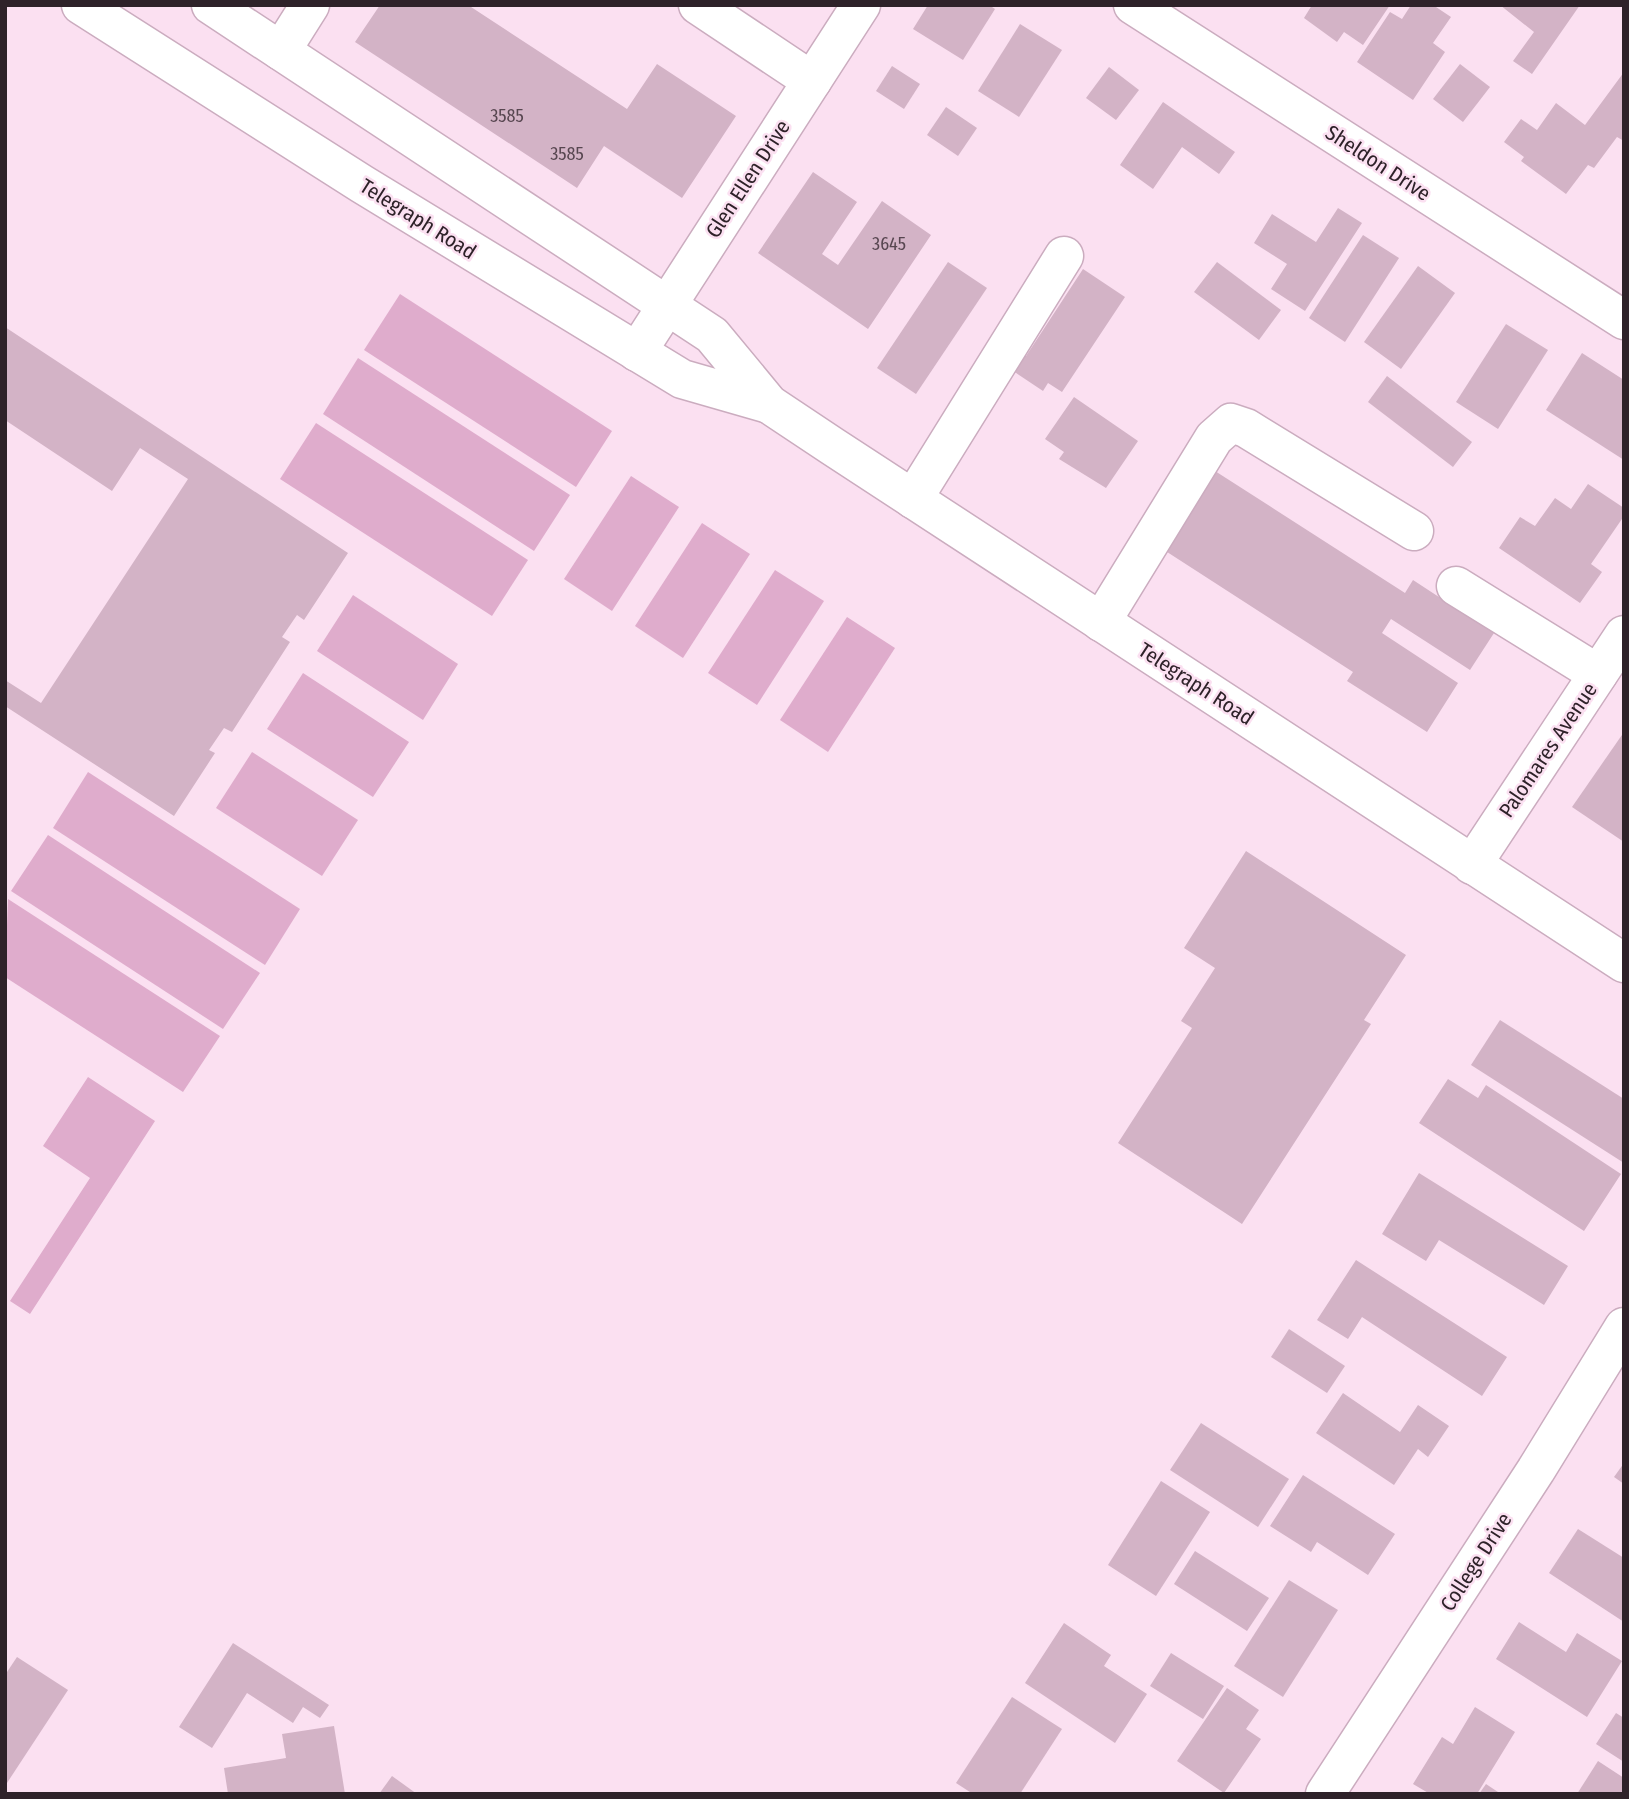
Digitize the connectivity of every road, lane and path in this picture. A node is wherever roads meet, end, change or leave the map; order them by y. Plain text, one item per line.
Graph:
1 (81, 5) edge
2 (211, 5) edge
3 (310, 5) edge
4 (698, 5) edge
5 (861, 5) edge
6 (1133, 5) edge
7 (281, 51) junction
8 (812, 81) junction
9 (1064, 256) dead end
10 (667, 304) junction
11 (1624, 320) edge
12 (636, 352) junction
13 (769, 404) junction
14 (913, 499) junction
15 (1414, 531) dead end
16 (1456, 586) dead end
17 (1101, 622) junction
18 (1614, 658) edge
19 (1472, 865) junction
20 (1624, 963) edge
21 (1624, 1327) edge
22 (1325, 1794) edge

1 - 12 main road, Telegraph Road
2 - 7 main road, Telegraph Road
3 - 7 main road
4 - 8 main road
5 - 8 main road, Glen Ellen Drive
6 - 11 main road, Sheldon Drive
7 - 10 main road, Telegraph Road
8 - 10 main road, Glen Ellen Drive
9 - 14 main road
10 - 12 main road, Glen Ellen Drive
10 - 13 main road, Telegraph Road
12 - 13 main road, Telegraph Road
13 - 14 main road, Telegraph Road
14 - 17 main road, Telegraph Road
15 - 17 main road
16 - 18 main road
17 - 19 main road, Telegraph Road
18 - 19 main road, Palomares Avenue
19 - 20 main road, Telegraph Road
21 - 22 main road, College Drive

